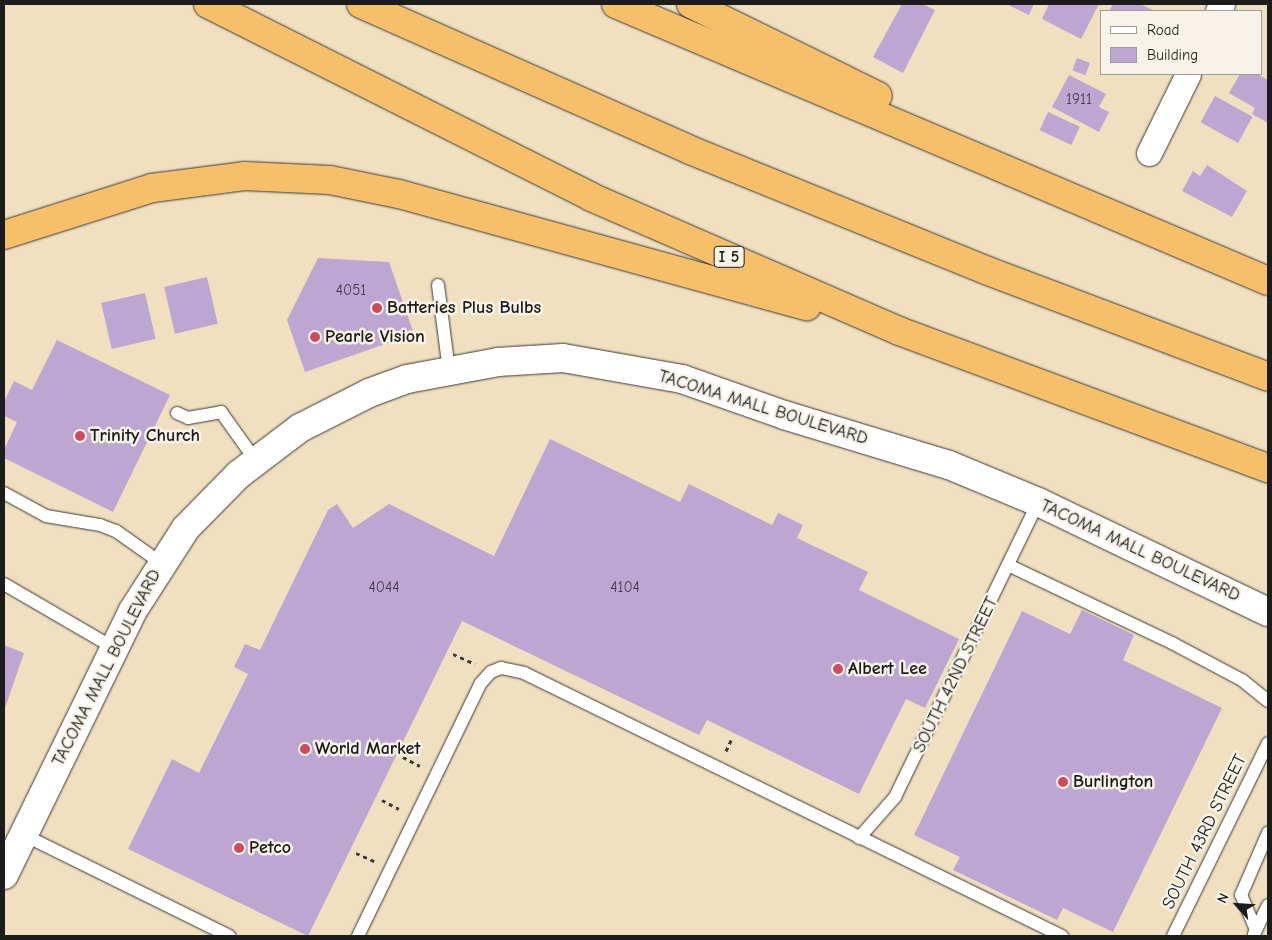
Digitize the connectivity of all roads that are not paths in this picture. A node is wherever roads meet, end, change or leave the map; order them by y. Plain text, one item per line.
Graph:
1 (208, 4) edge
2 (361, 4) edge
3 (616, 4) edge
4 (691, 4) edge
5 (1188, 75) edge
6 (1149, 153) dead end
7 (1136, 225) junction
8 (4, 235) edge
9 (1268, 281) edge
10 (438, 285) dead end
11 (899, 330) junction
12 (449, 371) junction
13 (1268, 377) edge
14 (177, 413) dead end
15 (256, 461) junction
16 (1268, 468) edge
17 (4, 493) edge
18 (1038, 502) junction
19 (161, 563) junction
20 (1010, 566) junction
21 (4, 584) edge
22 (1268, 612) edge
23 (114, 648) junction
24 (1268, 701) edge
25 (1268, 743) edge
26 (1268, 833) edge
27 (24, 835) junction
28 (859, 838) junction
29 (4, 875) edge
30 (1268, 905) edge
31 (1254, 933) edge
32 (229, 936) edge
33 (358, 936) edge
34 (1062, 936) edge
35 (1173, 936) edge

1 - 11 highway, I 5
2 - 13 highway
3 - 7 highway
4 - 7 highway
5 - 6 street
7 - 9 highway
8 - 11 highway
10 - 12 lane
11 - 16 highway, I 5
12 - 15 street, TACOMA MALL BOULEVARD
12 - 18 street, TACOMA MALL BOULEVARD
14 - 15 lane
15 - 19 street, TACOMA MALL BOULEVARD
17 - 19 lane
18 - 20 lane, SOUTH 42ND STREET
18 - 22 street, TACOMA MALL BOULEVARD
19 - 23 street, TACOMA MALL BOULEVARD
20 - 24 lane
20 - 28 lane, SOUTH 42ND STREET
21 - 23 lane
23 - 27 street, TACOMA MALL BOULEVARD
25 - 35 lane, SOUTH 43RD STREET
26 - 31 lane
27 - 29 street, TACOMA MALL BOULEVARD
27 - 32 lane
28 - 33 lane
28 - 34 lane
30 - 31 lane

